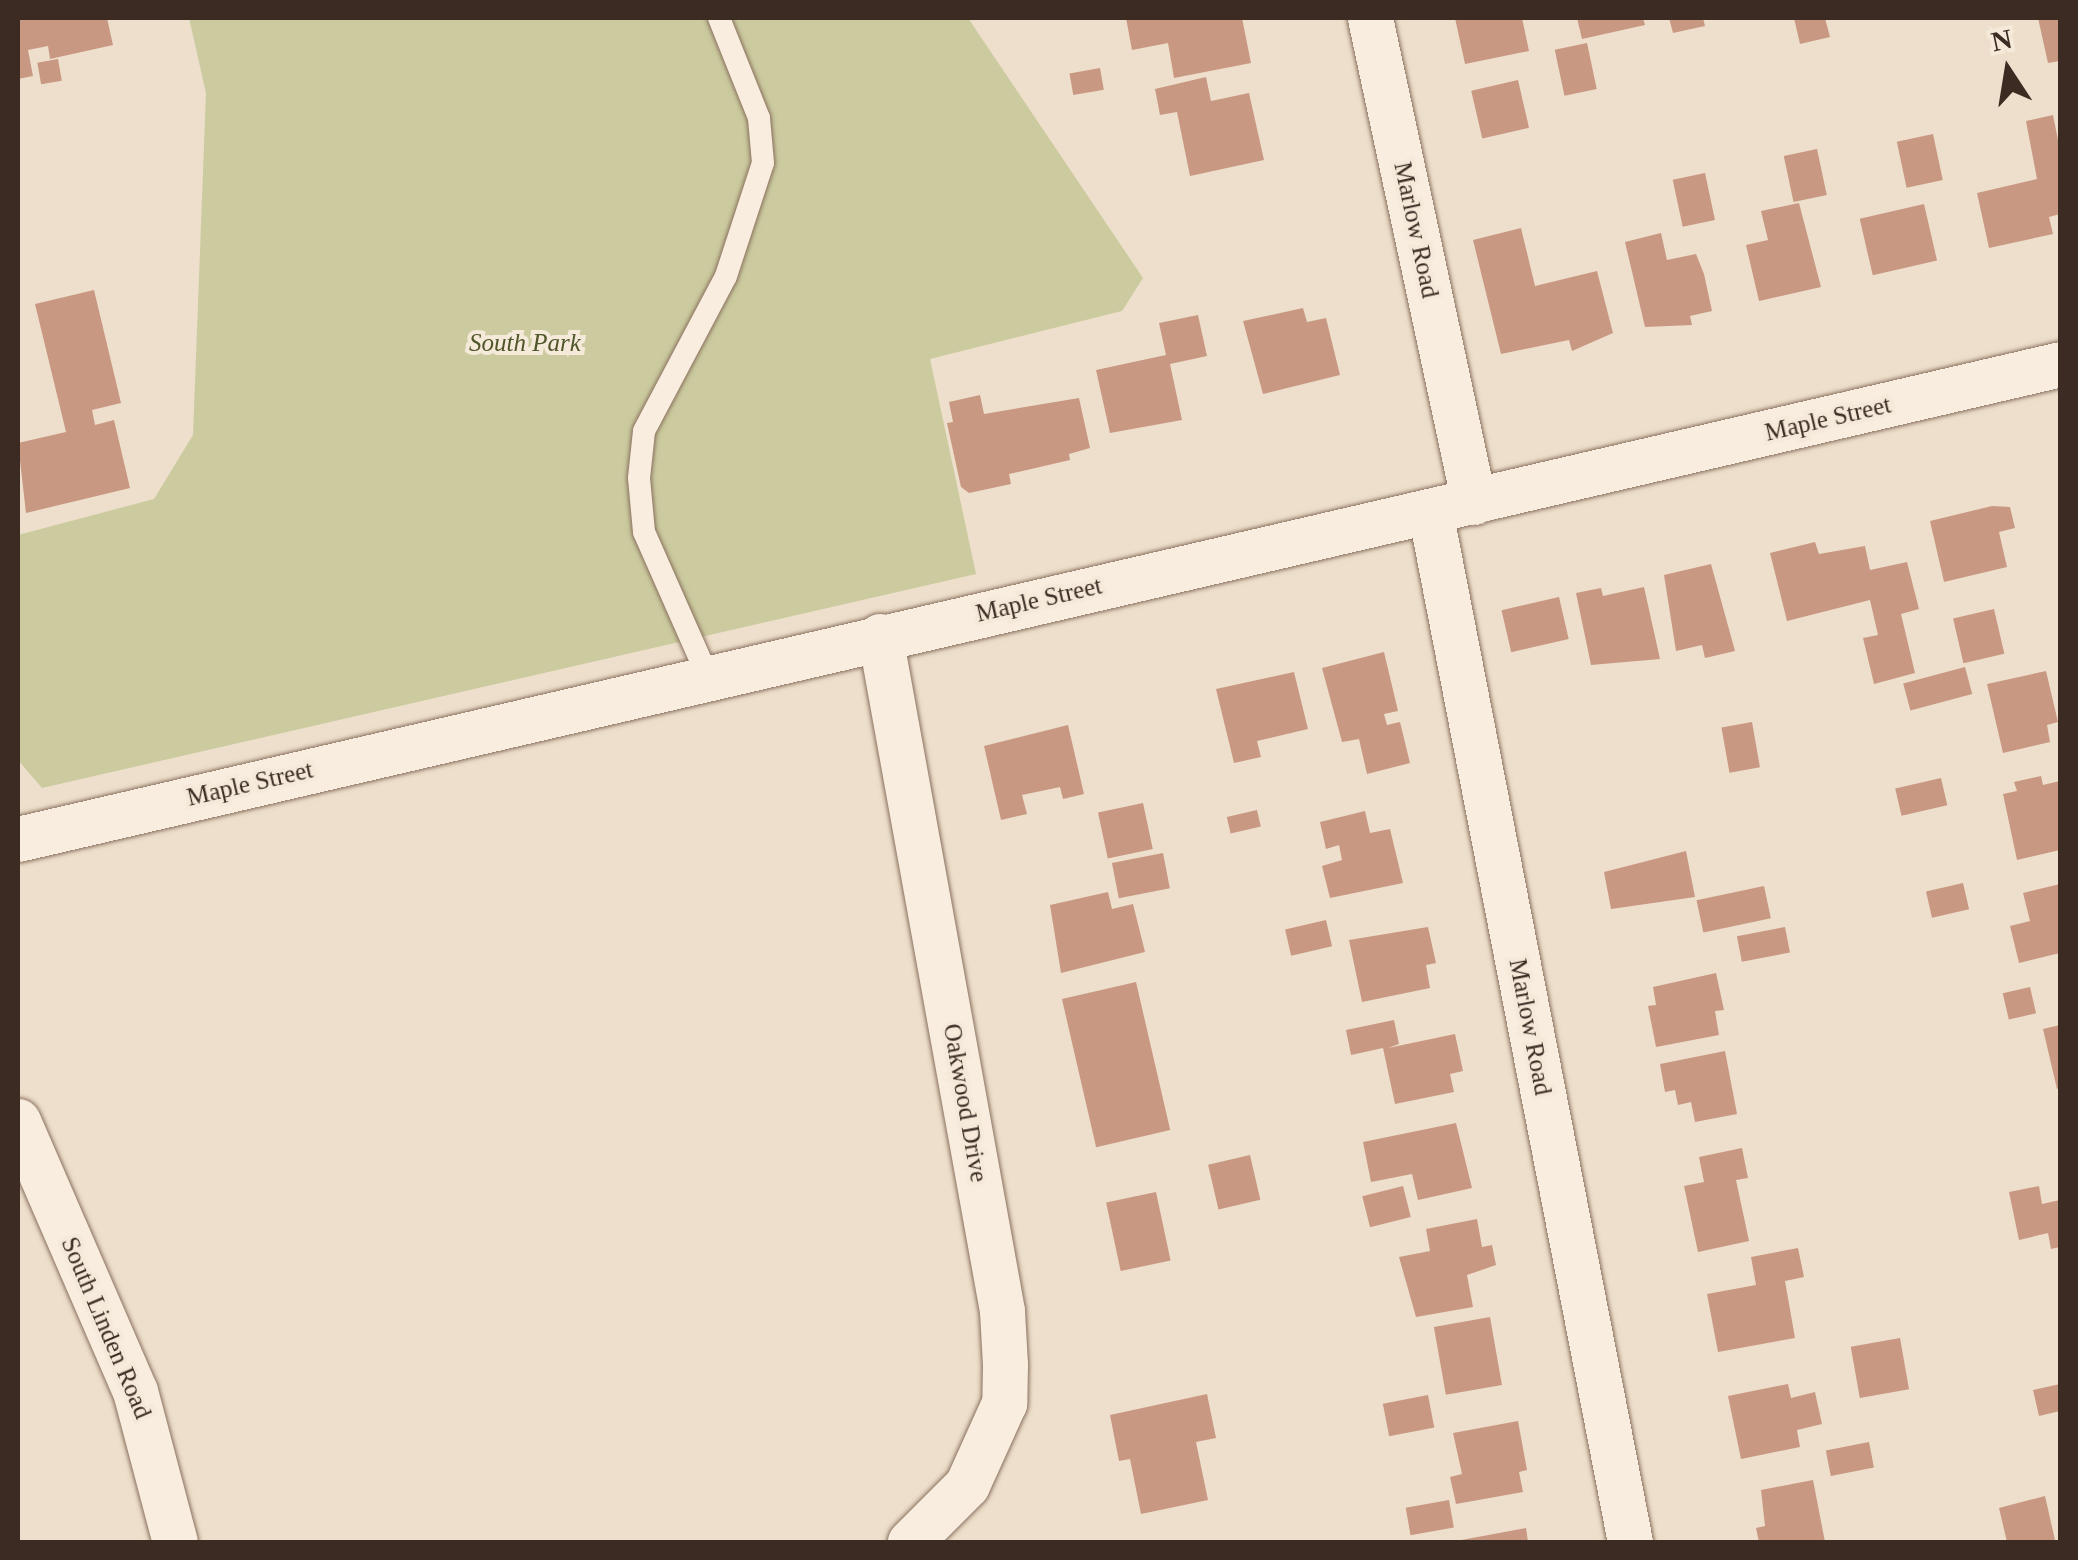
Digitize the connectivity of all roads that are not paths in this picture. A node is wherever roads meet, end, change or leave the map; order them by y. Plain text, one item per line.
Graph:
1 (719, 18) edge
2 (1370, 18) edge
3 (2060, 364) edge
4 (1474, 502) junction
5 (1430, 511) junction
6 (880, 636) junction
7 (708, 677) junction
8 (18, 838) edge
9 (18, 1121) edge
10 (36, 1212) edge
11 (174, 1542) edge
12 (910, 1542) edge
13 (1630, 1542) edge

1 - 7 lane
2 - 4 street, Marlow Road
3 - 4 street, Maple Street
4 - 5 street, Maple Street
5 - 6 street, Maple Street
5 - 13 street, Marlow Road
6 - 7 street, Maple Street
6 - 12 street, Oakwood Drive
7 - 8 street, Maple Street
9 - 10 street, South Linden Road
10 - 11 street, South Linden Road

